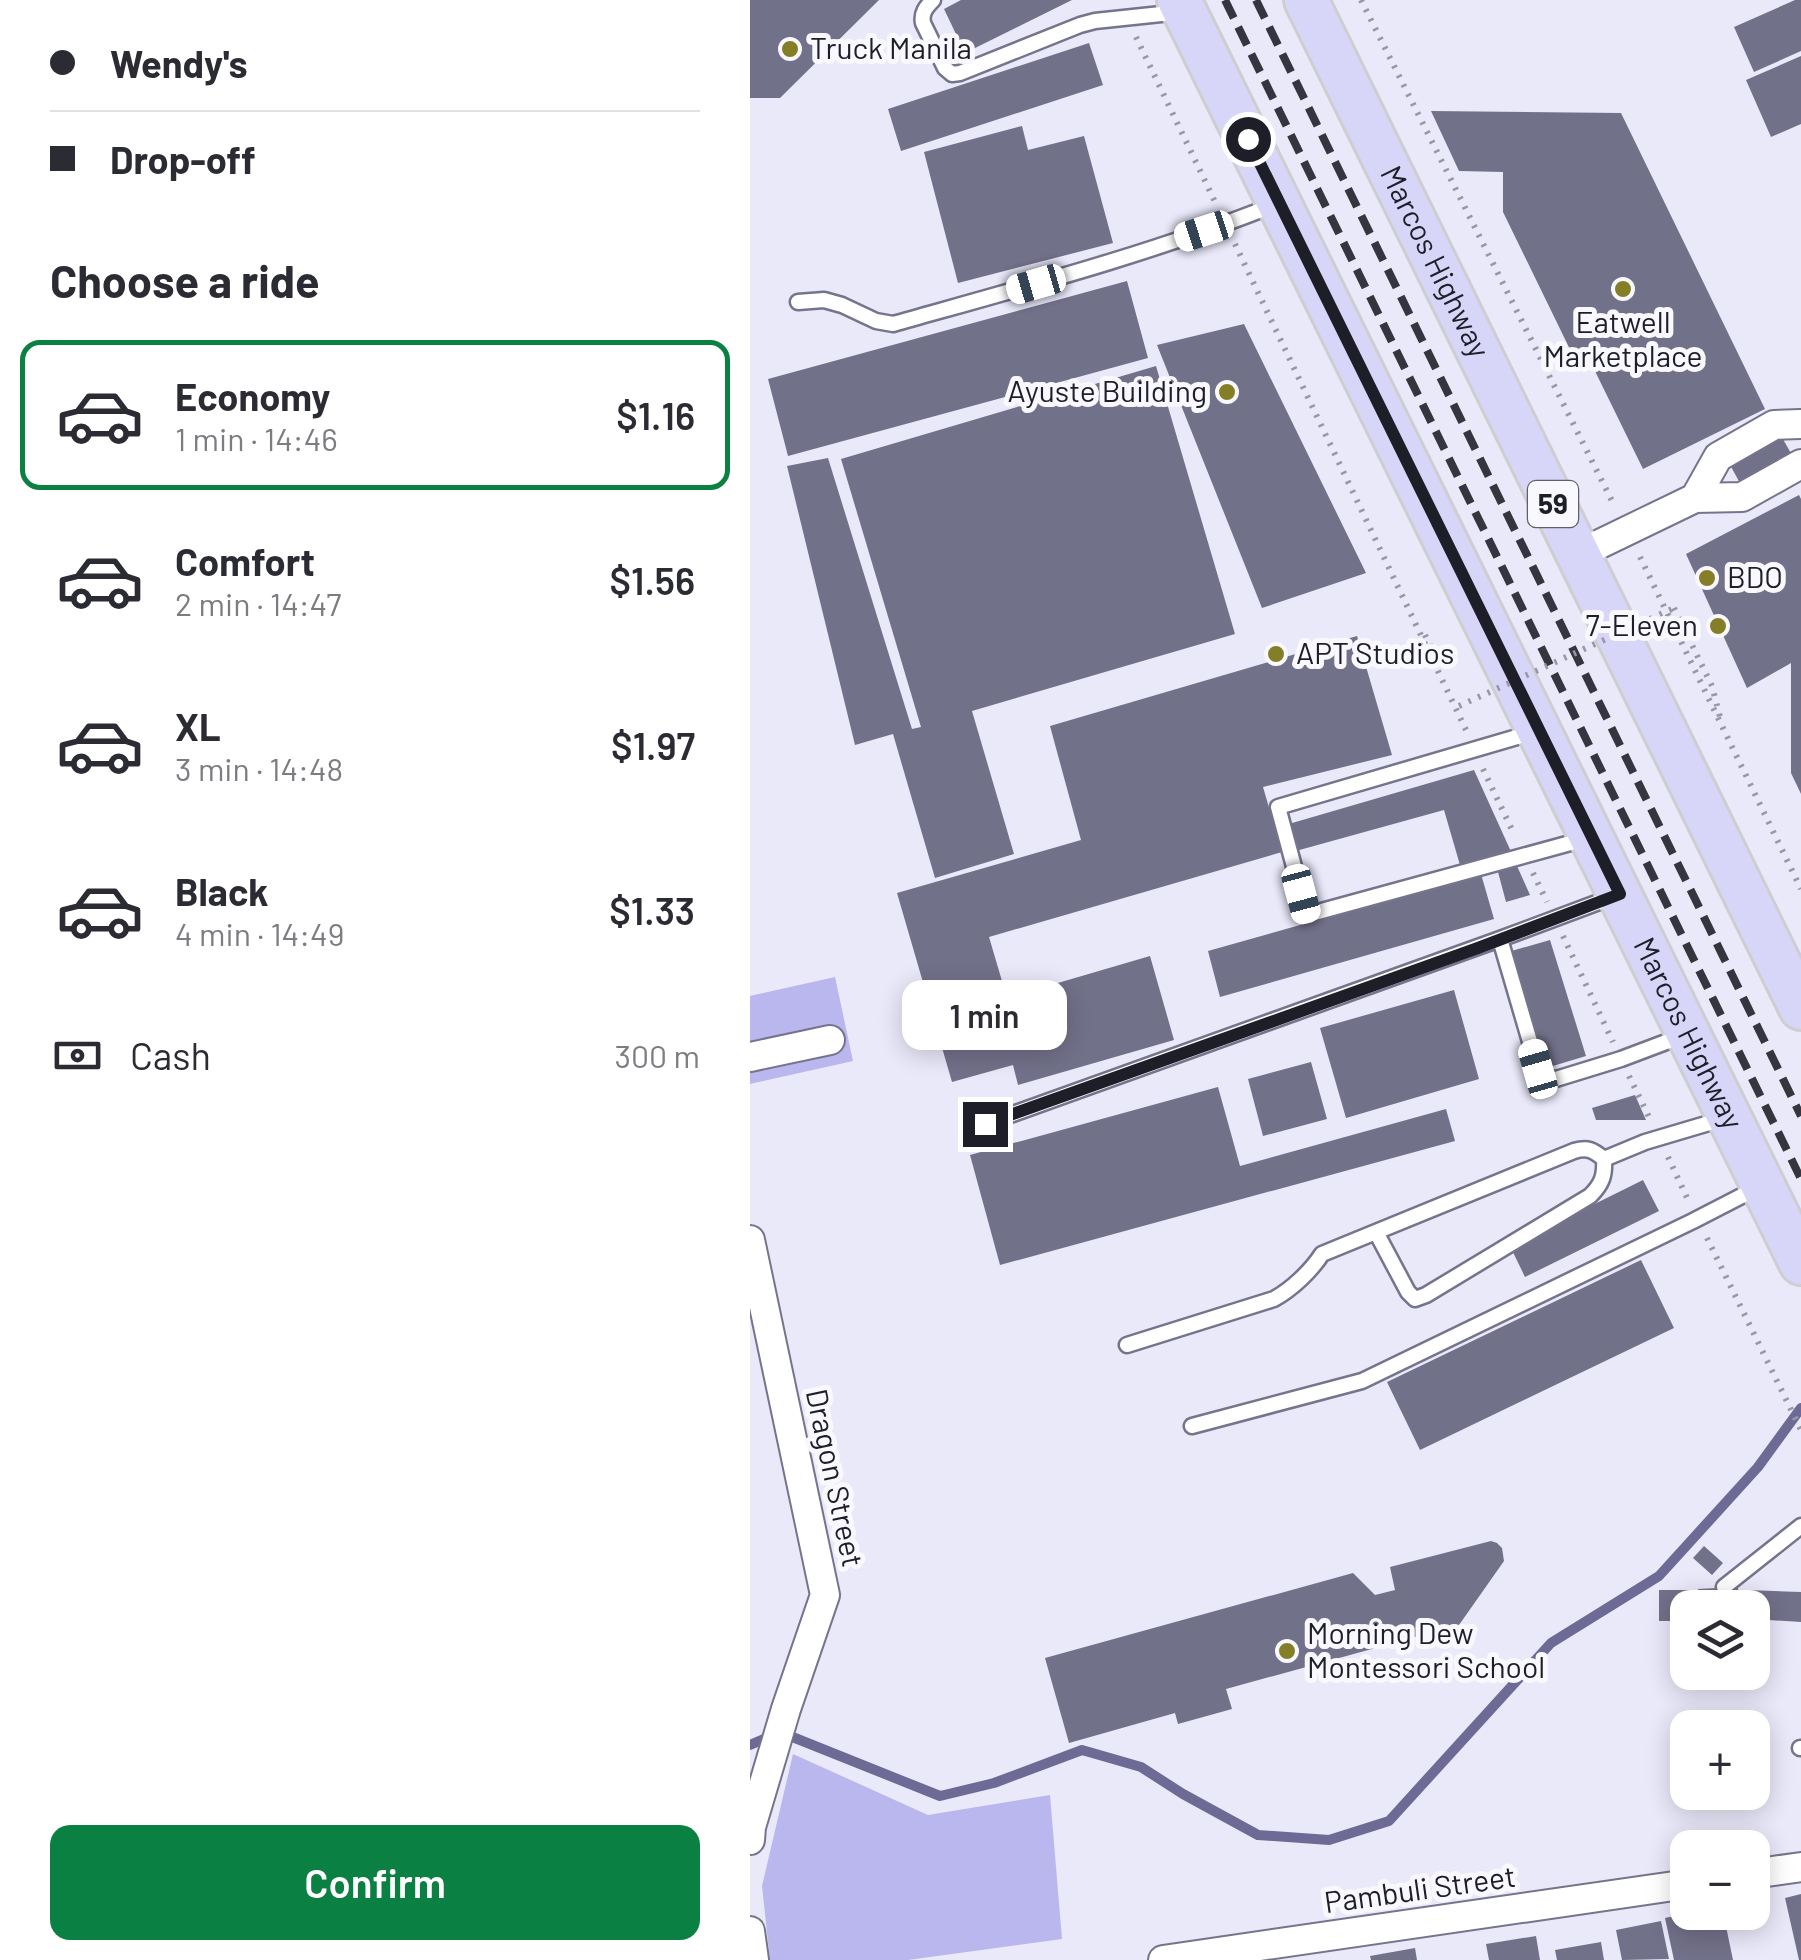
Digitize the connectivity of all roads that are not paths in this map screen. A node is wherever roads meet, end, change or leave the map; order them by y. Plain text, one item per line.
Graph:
1 (933, 0) edge
2 (1306, 0) edge
3 (1182, 6) edge
4 (1279, 203) junction
5 (798, 302) dead end
6 (1801, 424) edge
7 (1801, 464) edge
8 (1695, 498) junction
9 (1578, 555) junction
10 (1540, 731) junction
11 (1592, 837) junction
12 (1620, 894) junction
13 (1500, 939) junction
14 (1801, 1008) edge
15 (1689, 1033) junction
16 (830, 1040) dead end
17 (750, 1058) edge
18 (1730, 1116) junction
19 (985, 1124) dead end
20 (1604, 1159) junction
21 (1764, 1184) junction
22 (1376, 1232) junction
23 (750, 1240) edge
24 (1801, 1263) edge
25 (1127, 1344) dead end
26 (1192, 1426) dead end
27 (1801, 1526) edge
28 (1724, 1587) dead end
29 (750, 1840) edge
30 (1801, 1868) edge
31 (1770, 1872) edge
32 (1670, 1887) edge
33 (750, 1932) edge
34 (754, 1960) edge
35 (1163, 1960) edge

1 - 3 lane
2 - 9 main road, Marcos Highway / 59
3 - 4 main road, Marcos Highway
4 - 5 lane
4 - 10 main road, Marcos Highway
6 - 8 street
7 - 8 street
8 - 9 street
9 - 14 main road, Marcos Highway / 59
10 - 11 main road, Marcos Highway
10 - 11 lane
11 - 12 main road, Marcos Highway
12 - 13 lane
12 - 15 main road, Marcos Highway
13 - 15 lane
13 - 19 lane
15 - 18 main road, Marcos Highway
16 - 17 street
18 - 20 lane
18 - 21 main road, Marcos Highway
20 - 22 lane
20 - 22 lane
21 - 24 main road, Marcos Highway
21 - 26 lane
22 - 25 lane
23 - 29 street, Dragon Street
27 - 28 lane
30 - 31 street
32 - 35 street, Pambuli Street
33 - 34 street

